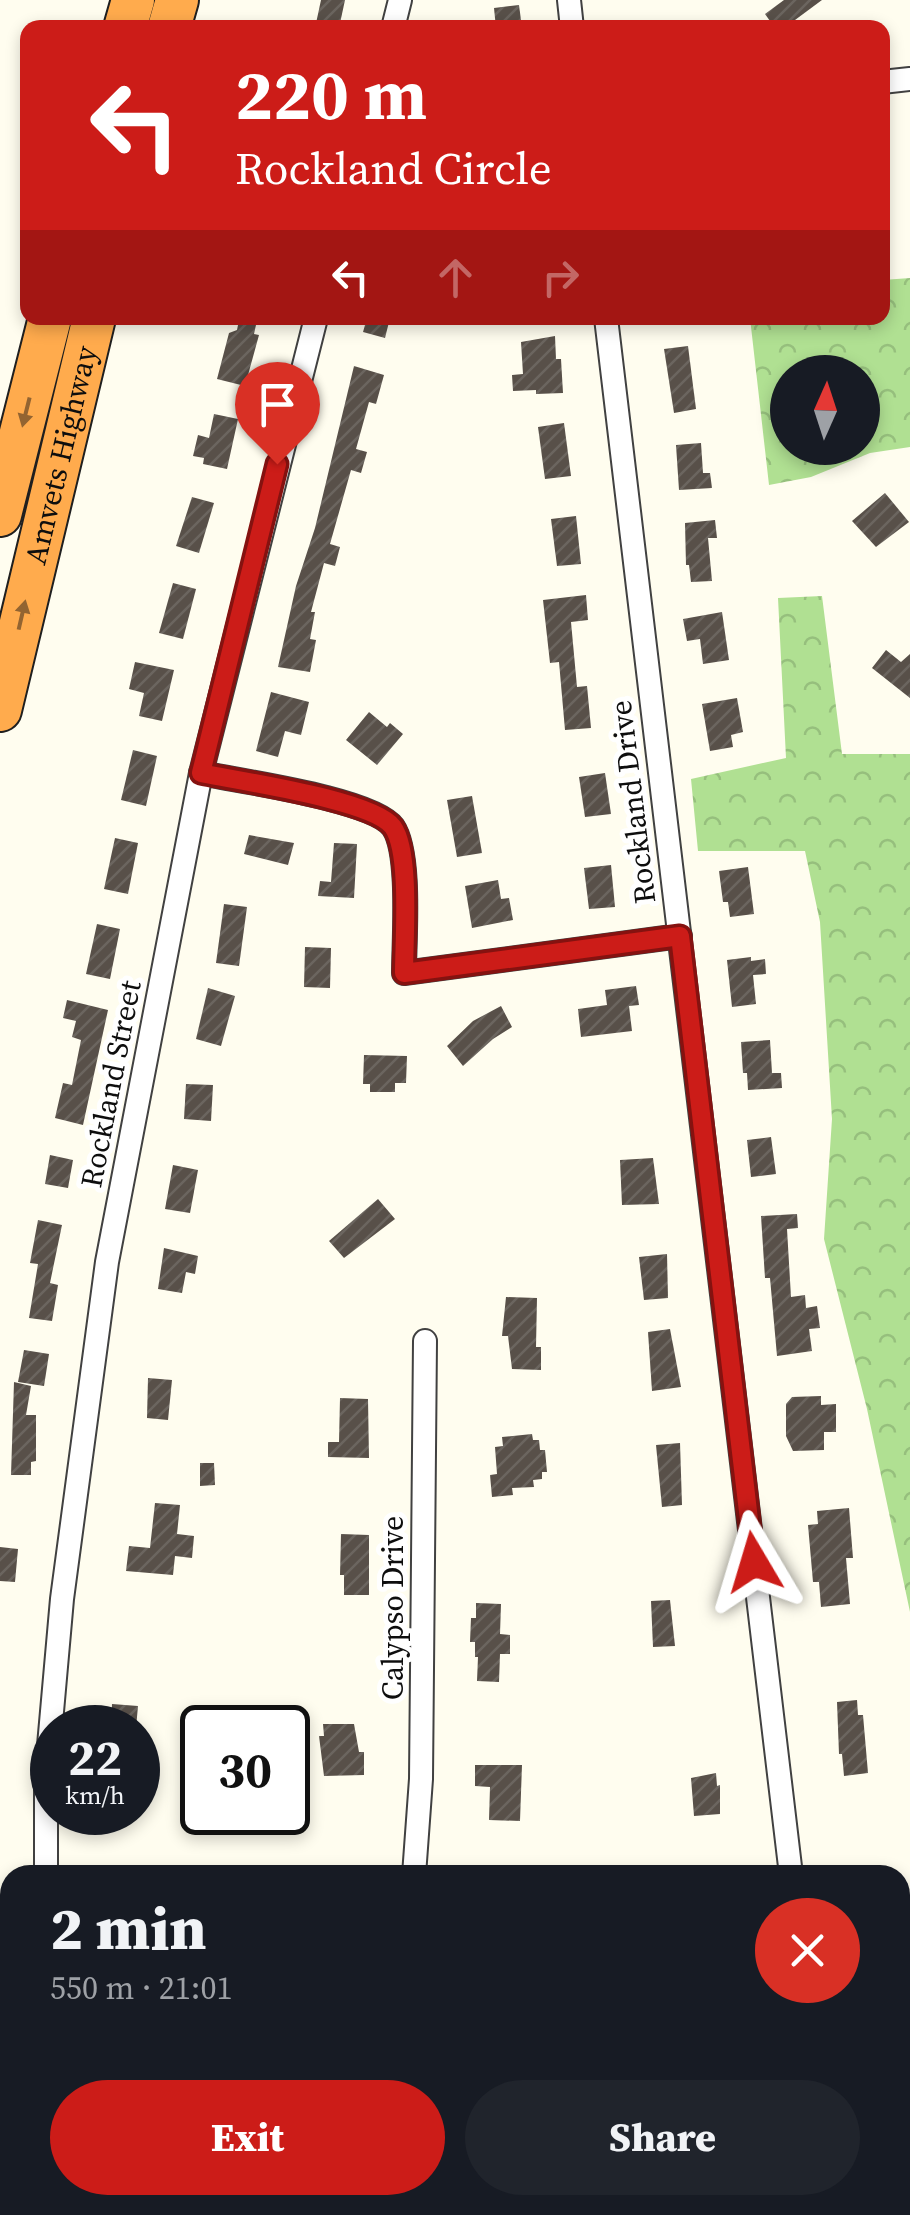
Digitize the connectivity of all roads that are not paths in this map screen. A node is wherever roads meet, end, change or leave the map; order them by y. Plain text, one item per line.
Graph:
1 (48, 325) edge
2 (92, 325) edge
3 (314, 325) edge
4 (607, 325) edge
5 (0, 514) edge
6 (0, 710) edge
7 (201, 773) junction
8 (680, 936) junction
9 (425, 1342) dead end
10 (46, 1865) edge
11 (415, 1865) edge
12 (789, 1865) edge

1 -> 5 highway, Amvets Highway
6 -> 2 highway, Amvets Highway
3 - 7 street, Rockland Street
4 - 8 street, Rockland Drive
7 - 8 street
7 - 10 street, Rockland Street
8 - 12 street, Rockland Drive
9 - 11 street, Calypso Drive

